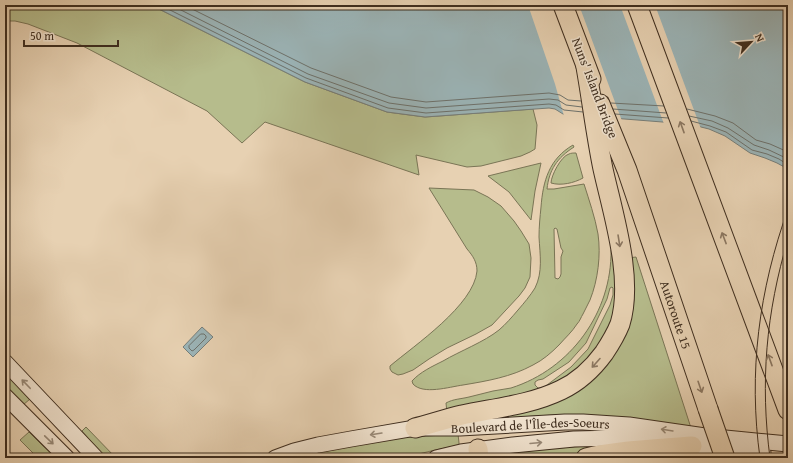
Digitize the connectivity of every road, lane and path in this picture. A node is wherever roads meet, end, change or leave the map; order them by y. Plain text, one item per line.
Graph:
1 (563, 5) edge
2 (637, 5) edge
3 (586, 67) junction
4 (627, 170) joint
5 (5, 362) edge
6 (5, 396) edge
7 (788, 410) edge
8 (415, 428) junction
9 (788, 444) edge
10 (692, 446) junction
11 (479, 454) edge
12 (788, 455) edge
13 (67, 458) edge
14 (96, 458) edge
15 (275, 458) edge
16 (436, 458) edge
17 (586, 458) edge
18 (725, 458) edge

1 - 3 highway, Nuns' Island Bridge
7 -> 2 highway
3 - 4 highway, Nuns' Island Bridge
3 -> 8 highway
4 -> 18 highway, Autoroute 15, bridge
14 -> 5 street
6 -> 13 street
9 -> 8 street, Boulevard de l'Île-des-Soeurs
8 -> 15 street, Boulevard de l'Île-des-Soeurs
11 -> 10 street, Boulevard de l'Île-des-Soeurs
10 - 12 street, Boulevard de l'Île-des-Soeurs
10 - 17 highway
11 - 16 street, Boulevard de l'Île-des-Soeurs

